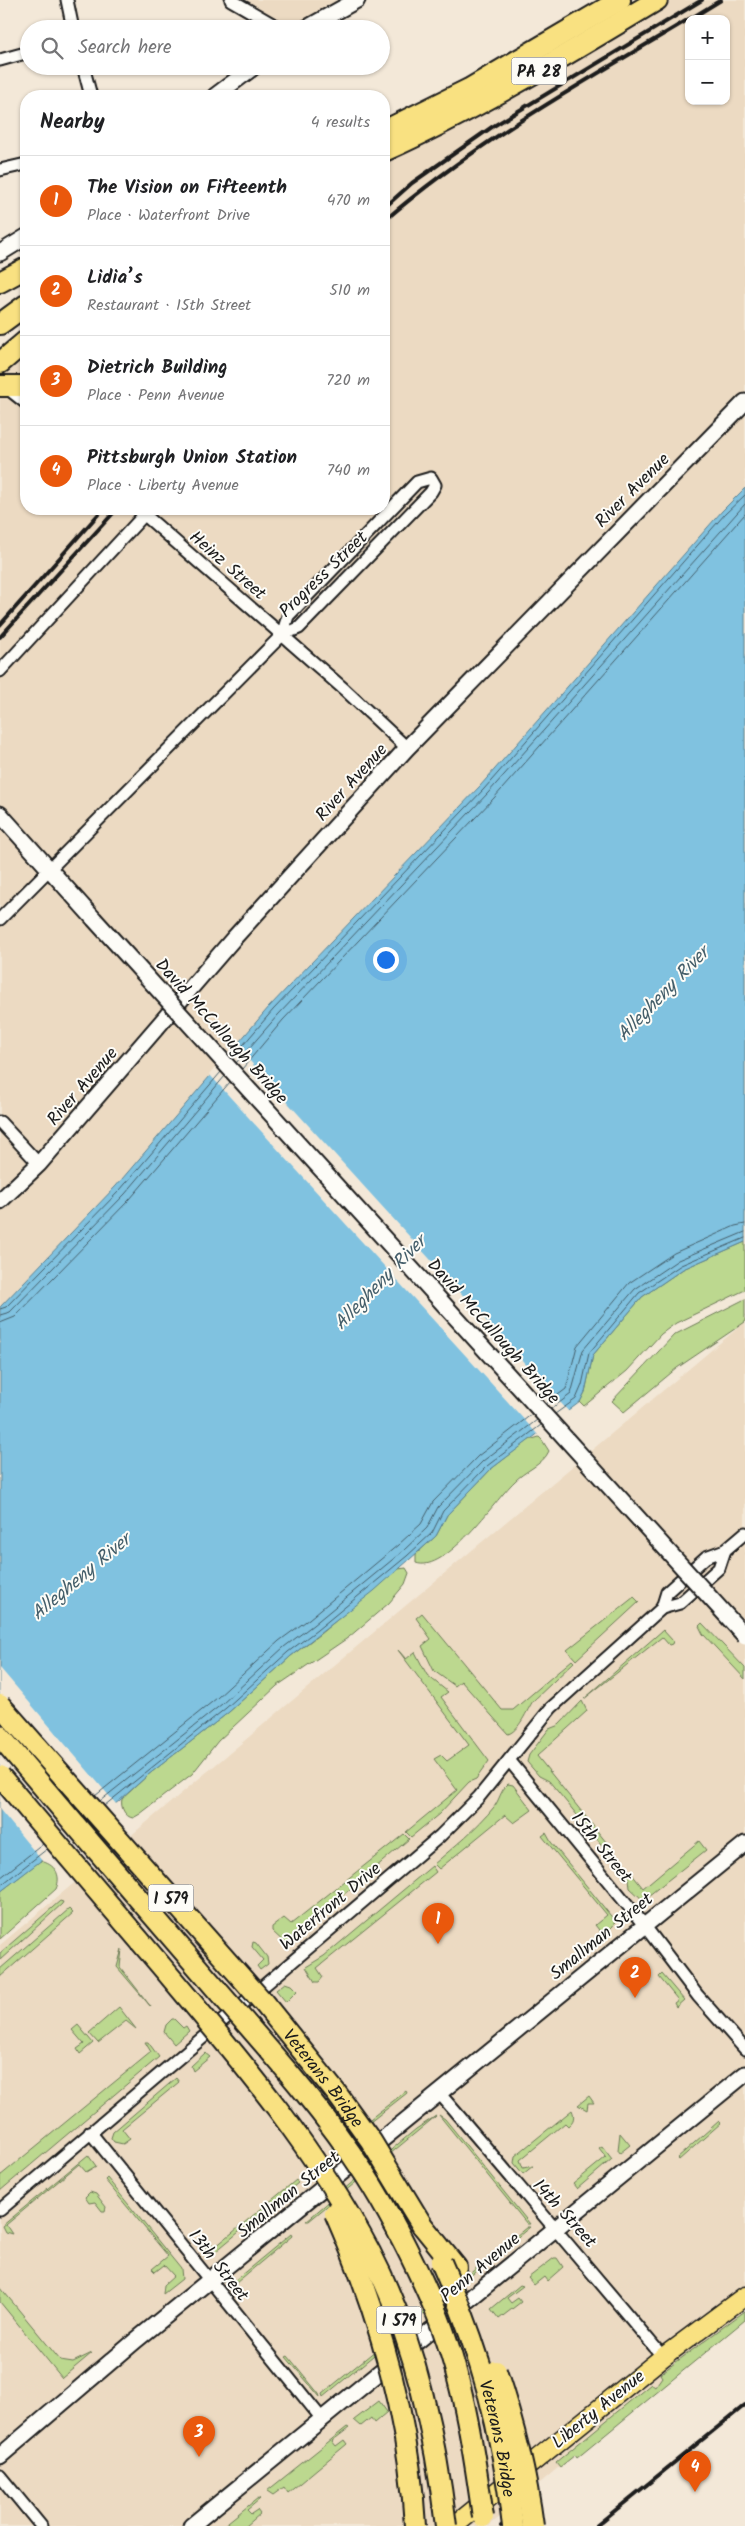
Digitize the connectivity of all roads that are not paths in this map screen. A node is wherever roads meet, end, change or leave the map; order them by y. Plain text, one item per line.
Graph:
1 (67, 0) edge
2 (231, 0) edge
3 (357, 0) edge
4 (620, 0) edge
5 (657, 0) edge
6 (72, 20) edge
7 (265, 20) edge
8 (321, 20) edge
9 (20, 54) edge
10 (0, 60) edge
11 (85, 75) edge
12 (242, 75) edge
13 (468, 89) junction
14 (89, 90) edge
15 (223, 90) edge
16 (390, 118) edge
17 (390, 129) edge
18 (390, 148) edge
19 (20, 165) edge
20 (0, 170) edge
21 (20, 240) edge
22 (0, 253) edge
23 (20, 271) edge
24 (0, 282) edge
25 (20, 309) edge
26 (0, 324) edge
27 (20, 346) edge
28 (0, 363) edge
29 (20, 386) edge
30 (3, 387) edge
31 (20, 399) edge
32 (745, 402) edge
33 (390, 510) edge
34 (138, 515) edge
35 (144, 515) edge
36 (385, 515) edge
37 (282, 635) junction
38 (0, 671) edge
39 (407, 748) junction
40 (0, 814) edge
41 (49, 868) junction
42 (0, 920) edge
43 (0, 1122) edge
44 (39, 1164) junction
45 (0, 1202) edge
46 (745, 1532) edge
47 (725, 1550) junction
48 (662, 1608) junction
49 (745, 1636) edge
50 (0, 1705) edge
51 (0, 1736) edge
52 (509, 1760) junction
53 (0, 1776) edge
54 (743, 1844) edge
55 (644, 1925) junction
56 (745, 2049) edge
57 (745, 2074) edge
58 (440, 2094) junction
59 (90, 2132) junction
60 (298, 2134) junction
61 (0, 2210) edge
62 (422, 2225) junction
63 (557, 2228) junction
64 (209, 2281) junction
65 (745, 2296) edge
66 (663, 2357) junction
67 (322, 2419) junction
68 (0, 2456) edge
69 (0, 2476) edge
70 (40, 2526) edge
71 (191, 2526) edge
72 (415, 2526) edge
73 (446, 2526) edge
74 (454, 2526) edge
75 (484, 2526) edge
76 (513, 2526) edge
77 (533, 2526) edge

1 - 6 street
2 - 7 street
3 - 8 street
4 - 13 highway, PA 28
5 - 18 highway, PA 28
9 - 10 street
11 - 14 street
12 - 15 street
13 - 16 highway
13 - 17 highway, PA 28
19 - 20 street
21 - 22 street
23 - 24 highway
25 - 26 highway
27 - 28 highway
29 - 30 highway
30 - 31 street
32 - 39 street, River Avenue
33 - 37 street, Progress Street
34 - 38 street
35 - 37 street, Heinz Street
36 - 37 street, Progress Street
37 - 39 street, Heinz Street
37 - 41 street, Progress Street
39 - 44 street, River Avenue
40 - 41 street, David McCullough Bridge
41 - 42 street, Progress Street
41 - 49 street, David McCullough Bridge, bridge
43 - 44 street
44 - 45 street, River Avenue
46 - 47 street, Waterfront Drive
47 - 48 street, Waterfront Drive
47 - 48 street, Waterfront Drive
48 - 52 street, Waterfront Drive
50 - 62 highway, Veterans Bridge / I 579, bridge
51 - 75 highway, bridge
52 - 55 street, 15th Street
52 - 59 street, Waterfront Drive
53 - 60 highway, I 579, bridge
54 - 55 street, Smallman Street
55 - 56 street, 15th Street
55 - 58 street, Smallman Street
57 - 63 street, Penn Avenue
58 - 63 street, 14th Street
58 - 64 street, Smallman Street
59 - 61 street, Waterfront Drive
59 - 64 street, 13th Street
60 - 72 highway, bridge
60 - 73 highway, I 579, bridge
62 - 76 highway, Veterans Bridge / I 579, bridge
62 - 77 highway, bridge
63 - 66 street, 14th Street
63 - 67 street, Penn Avenue
64 - 67 street, 13th Street
64 - 68 street, Smallman Street
65 - 66 main road, Liberty Avenue
66 - 74 main road, Liberty Avenue
67 - 71 street, Penn Avenue
69 - 70 street

